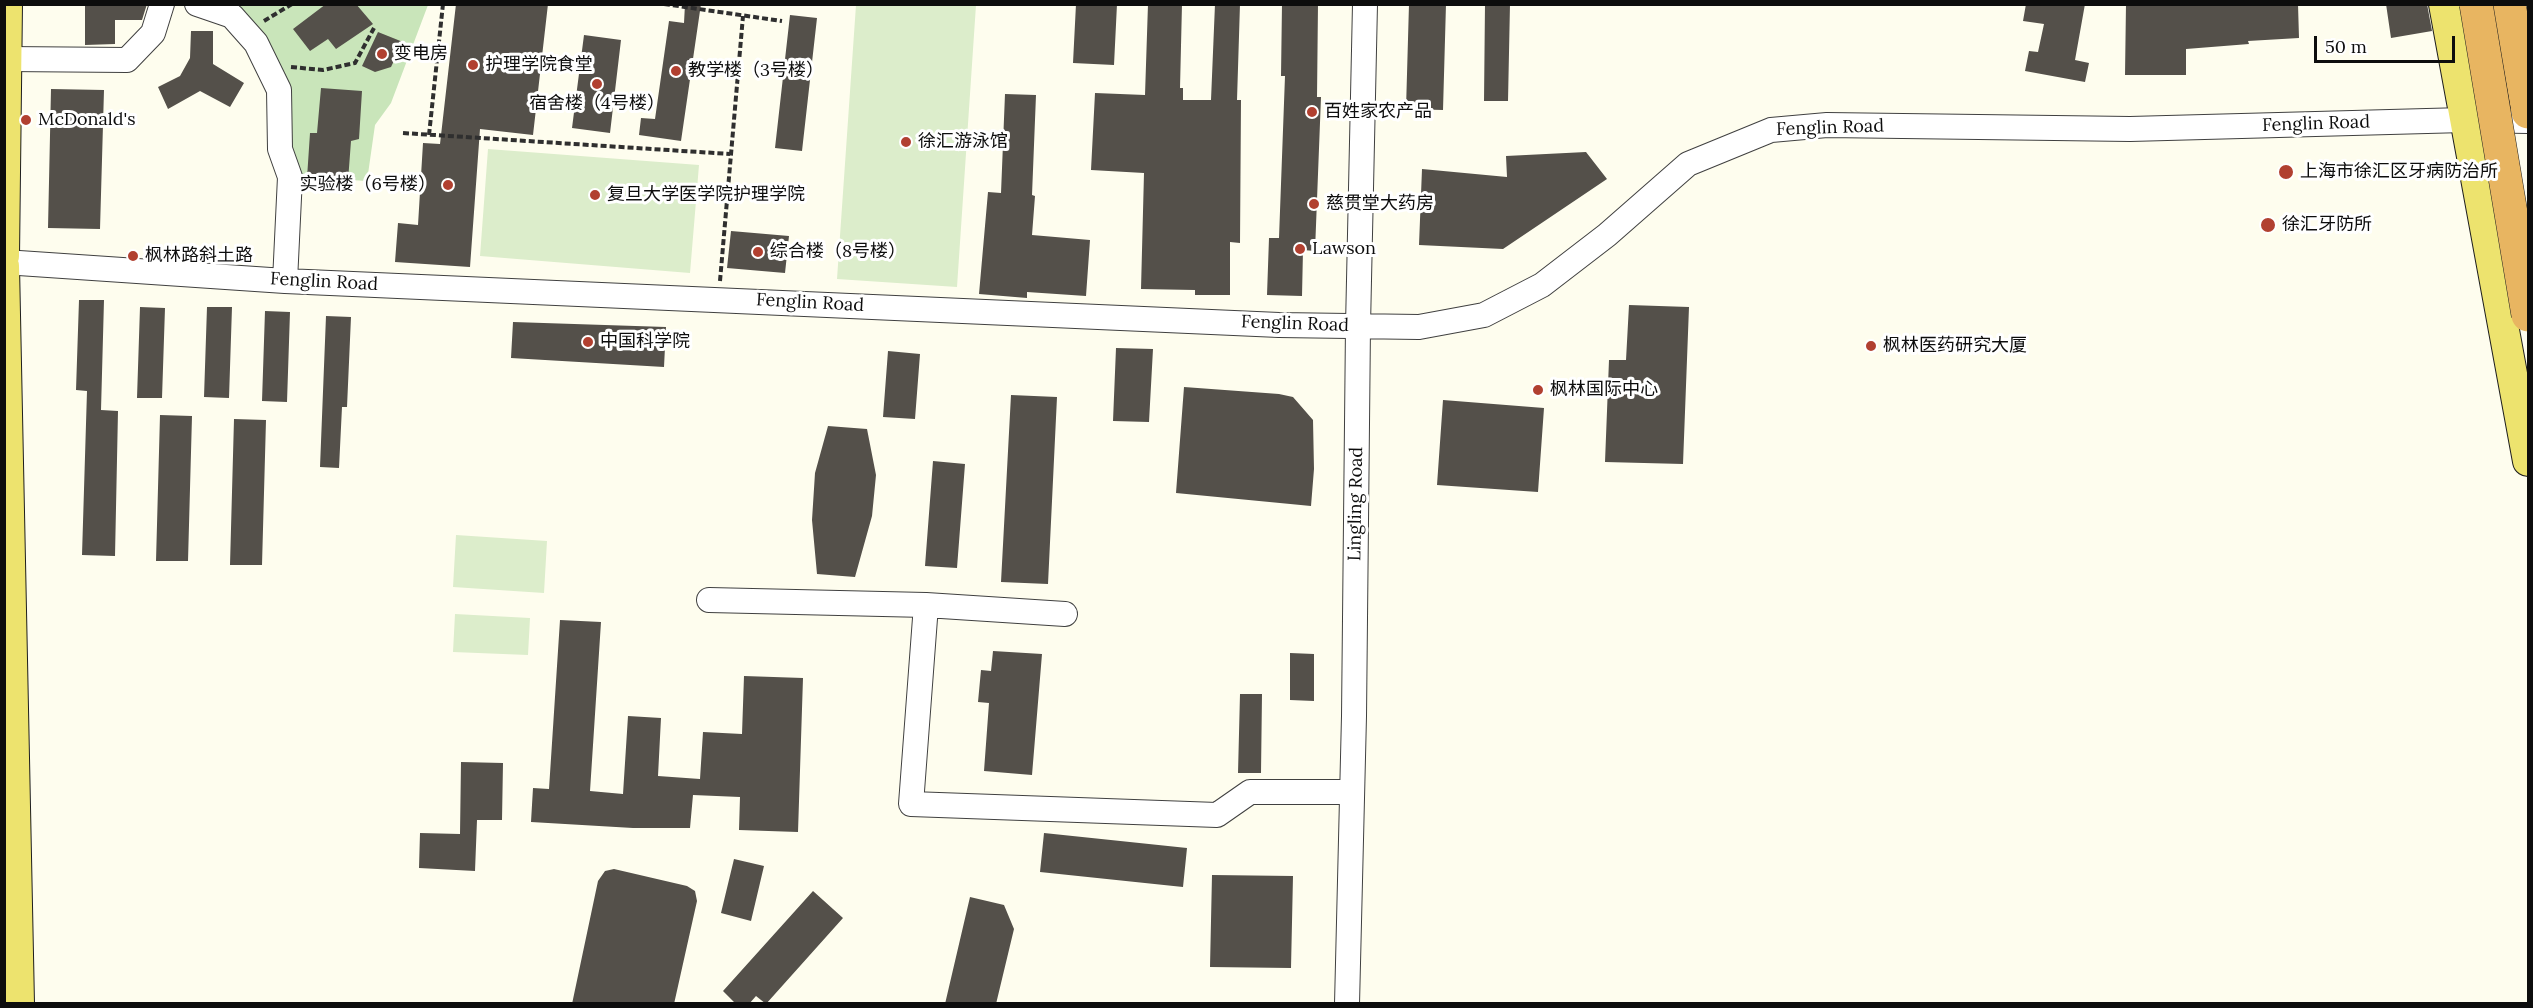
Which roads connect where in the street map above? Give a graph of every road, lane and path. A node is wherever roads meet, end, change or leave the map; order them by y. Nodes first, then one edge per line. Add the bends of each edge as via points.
1 (7, 4) edge
2 (162, 4) edge
3 (197, 4) edge
4 (292, 4) edge
5 (443, 4) edge
6 (664, 4) edge
7 (1365, 4) edge
8 (2444, 4) edge
9 (2476, 4) edge
10 (2509, 4) edge
11 (743, 16) junction
12 (782, 21) dead end
13 (374, 28) dead end
14 (244, 30) junction
15 (7, 59) junction
16 (267, 64) junction
17 (2529, 112) edge
18 (2464, 120) junction
19 (2529, 122) edge
20 (403, 134) dead end
21 (429, 135) junction
22 (730, 154) junction
23 (4, 256) edge
24 (4, 264) edge
25 (285, 281) junction
26 (718, 299) junction
27 (2529, 315) edge
28 (1358, 326) junction
29 (2529, 461) edge
30 (709, 600) dead end
31 (926, 605) junction
32 (1065, 614) dead end
33 (1352, 792) junction
34 (19, 1004) edge
35 (1347, 1004) edge

1 - 15 main road
2 - 15 street via 153,33 127,60
3 - 14 street via 232,16
4 - 14 path via 274,18
5 - 21 path
6 - 11 path
7 - 28 street, Lingling Road
8 - 18 main road
9 - 27 highway, bridge
10 - 17 highway
11 - 12 path
11 - 22 path
13 - 16 path via 354,63 323,70
14 - 16 street
15 - 23 main road
16 - 25 street via 279,90 280,149 290,177
18 - 19 street, Fenglin Road
18 - 28 street, Fenglin Road via 2130,129 1827,125 1771,130 1688,164 1542,285 1484,315 1419,327
18 - 29 main road
20 - 21 path
21 - 22 path
22 - 26 path
24 - 25 street, Fenglin Road
24 - 34 main road
25 - 26 street, Fenglin Road
26 - 28 street, Fenglin Road
28 - 33 street, Lingling Road
30 - 31 street
31 - 32 street
31 - 33 street via 911,804 1217,815 1250,792
33 - 35 street, Lingling Road

